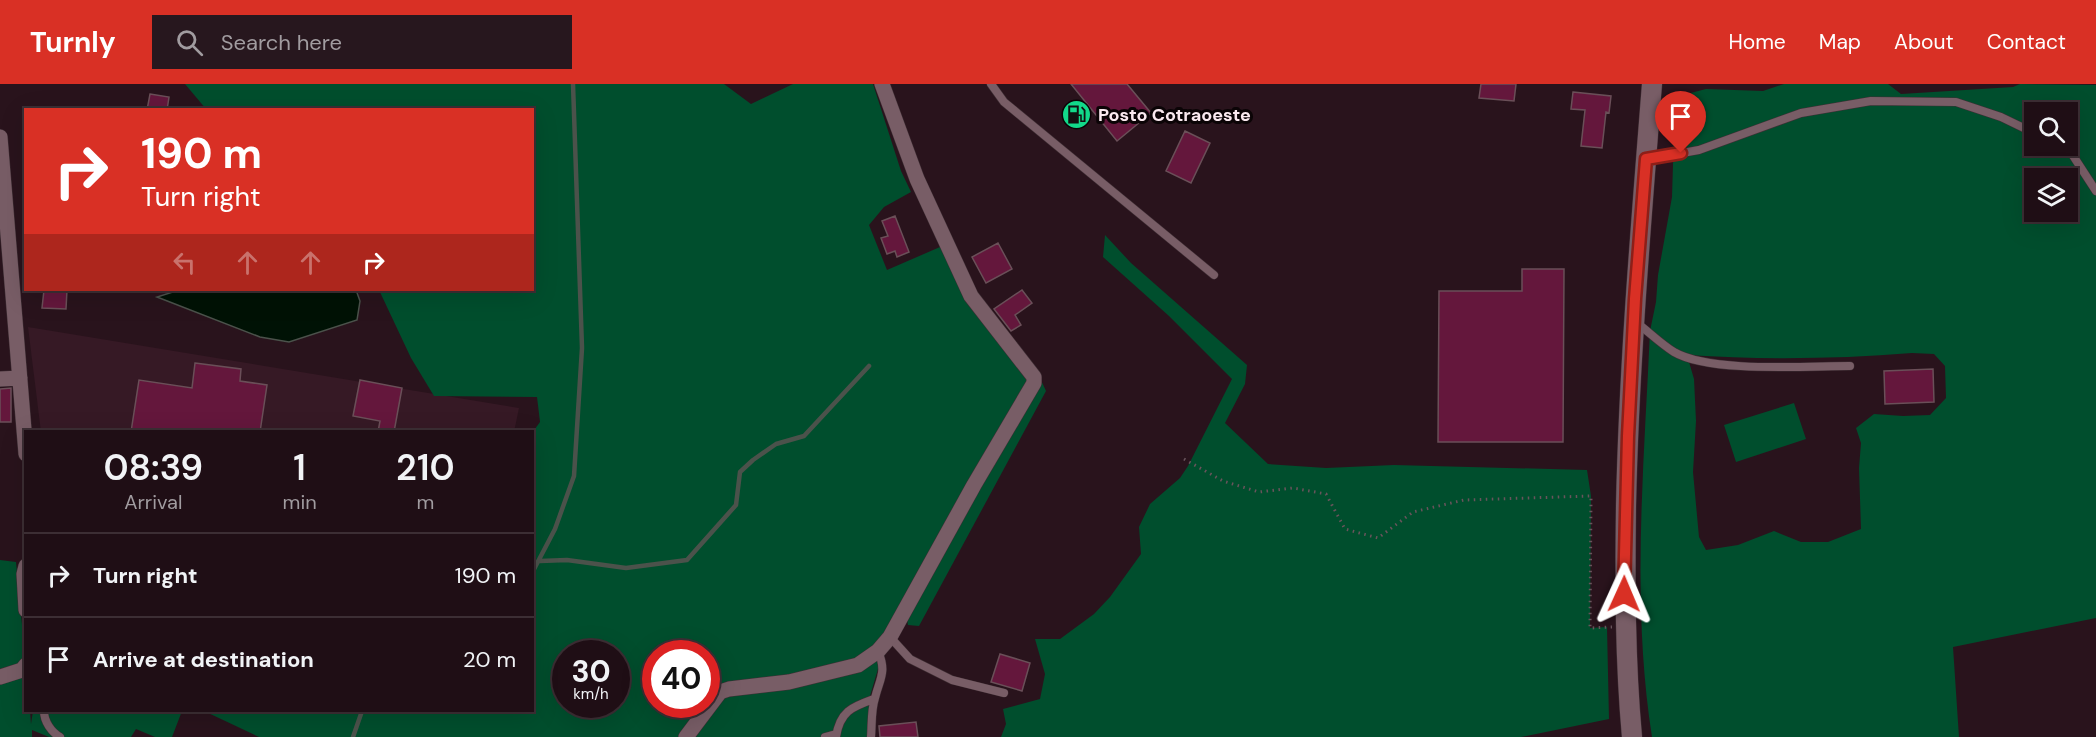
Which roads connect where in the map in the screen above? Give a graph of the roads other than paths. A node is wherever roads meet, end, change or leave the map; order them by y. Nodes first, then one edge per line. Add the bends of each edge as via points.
1 (882, 84) edge
2 (991, 84) edge
3 (1652, 84) edge
4 (2024, 128) edge
5 (0, 137) edge
6 (0, 142) edge
7 (2073, 156) edge
8 (1646, 159) junction
9 (2096, 190) edge
10 (3, 205) edge
11 (1214, 275) dead end
12 (1634, 320) junction
13 (1850, 366) dead end
14 (20, 378) junction
15 (0, 379) edge
16 (24, 430) edge
17 (890, 637) junction
18 (878, 651) junction
19 (24, 668) edge
20 (0, 677) edge
21 (1004, 693) dead end
22 (874, 699) junction
23 (44, 712) edge
24 (836, 736) edge
25 (60, 737) edge
26 (686, 737) edge
27 (825, 737) edge
28 (871, 737) edge
29 (1632, 737) edge

1 - 17 street via 917,179 971,296 1034,376
2 - 11 lane via 1004,102
3 - 8 street
4 - 8 lane via 1956,102 1871,101 1801,113 1698,150
5 - 6 street
6 - 10 street
7 - 9 lane
8 - 12 street
10 - 14 street
12 - 13 lane via 1674,352 1698,361 1728,366
12 - 29 street via 1625,626
14 - 15 street
14 - 16 street
17 - 18 street
17 - 21 lane via 910,659 951,680
18 - 22 lane via 883,673
18 - 26 street via 858,665 789,682 720,692
19 - 20 street
22 - 24 lane via 853,707 843,716
22 - 28 lane
23 - 25 lane via 54,734
24 - 27 lane

